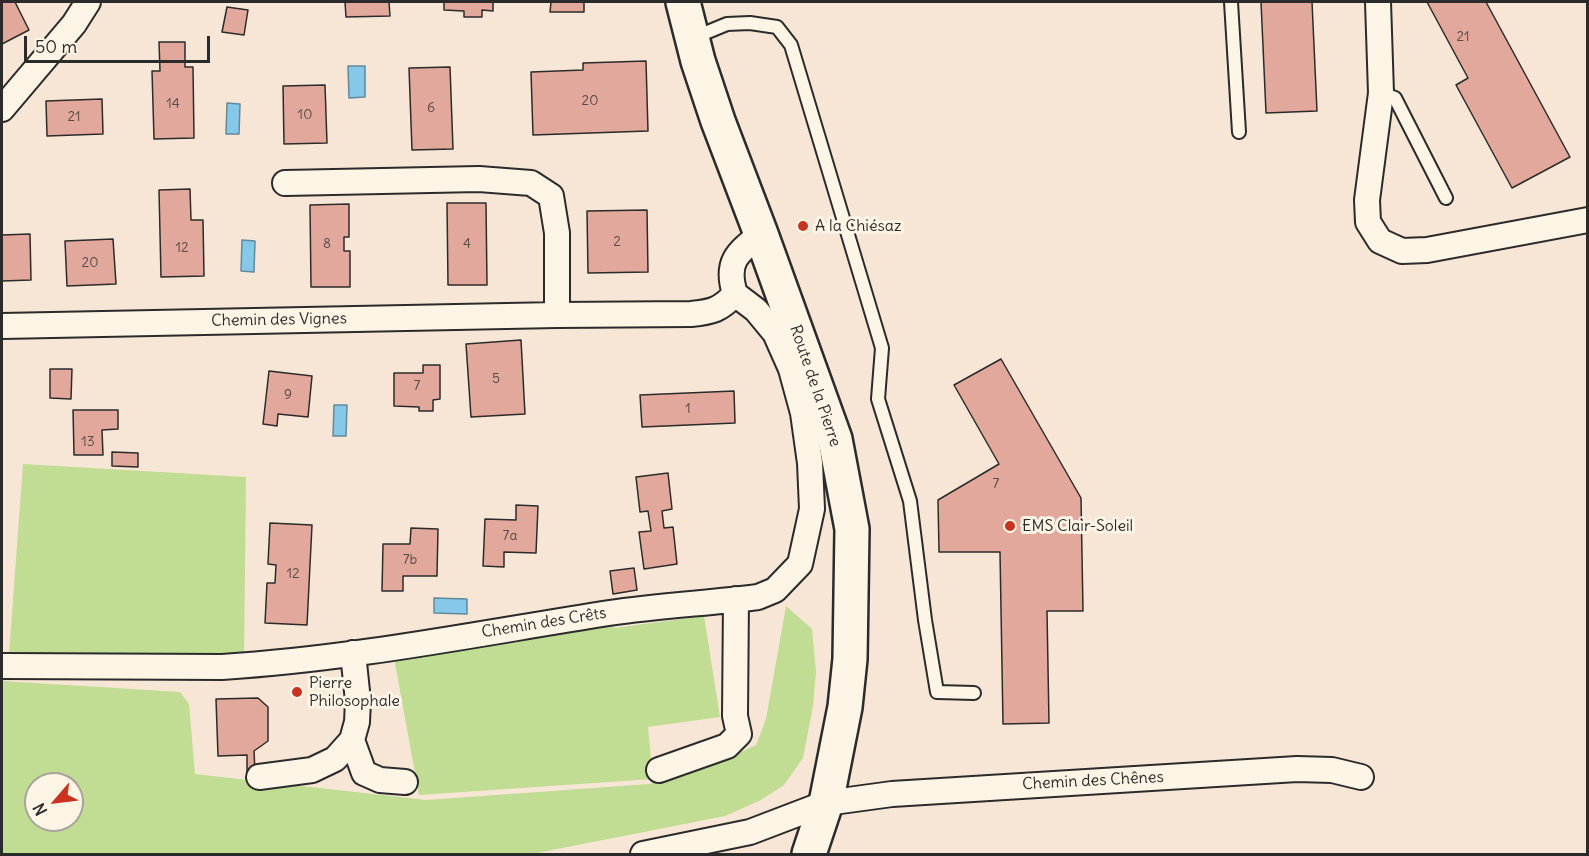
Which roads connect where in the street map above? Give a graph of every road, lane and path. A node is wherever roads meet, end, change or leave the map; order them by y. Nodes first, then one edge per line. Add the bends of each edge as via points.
1 (88, 2) edge
2 (686, 2) edge
3 (1231, 2) edge
4 (1378, 2) edge
5 (692, 38) junction
6 (1381, 93) junction
7 (2, 110) edge
8 (1239, 132) dead end
9 (285, 183) dead end
10 (1446, 198) dead end
11 (1587, 220) edge
12 (761, 234) junction
13 (735, 294) junction
14 (557, 315) junction
15 (2, 326) edge
16 (736, 599) junction
17 (353, 653) junction
18 (2, 666) edge
19 (974, 693) dead end
20 (352, 740) junction
21 (659, 770) dead end
22 (259, 777) dead end
23 (1361, 777) dead end
24 (405, 782) dead end
25 (826, 803) junction
26 (643, 855) edge
27 (809, 855) edge

1 - 7 street
2 - 5 main road, Route de la Pierre
3 - 8 lane
4 - 6 street
5 - 12 main road, Route de la Pierre via 718,121
5 - 19 lane via 727,24 750,23 777,27 791,45 882,348 878,399 910,501 937,692
6 - 10 lane via 1395,98
6 - 11 street via 1366,200 1368,222 1380,240 1402,251 1427,250
9 - 14 street via 479,179 531,183 551,196 557,233
12 - 13 street via 734,258 730,279
12 - 25 main road, Route de la Pierre via 835,439 852,529 850,659
13 - 14 street, Chemin des Vignes via 712,312 691,315
13 - 16 street, Chemin des Crêts via 756,310 775,333 791,369 803,413 812,509 800,564 775,590
14 - 15 street, Chemin des Vignes
16 - 17 street, Chemin des Crêts via 612,613
16 - 21 street via 735,716 739,734 727,746
17 - 18 street, Chemin des Crêts via 222,667
17 - 20 street via 358,701
20 - 22 street via 334,759 312,770
20 - 24 street via 364,773 380,780
23 - 25 street, Chemin des Chênes via 1332,770 1297,770 892,794
25 - 26 street, Chemin des Chênes via 750,831
25 - 27 main road, Route de la Pierre

